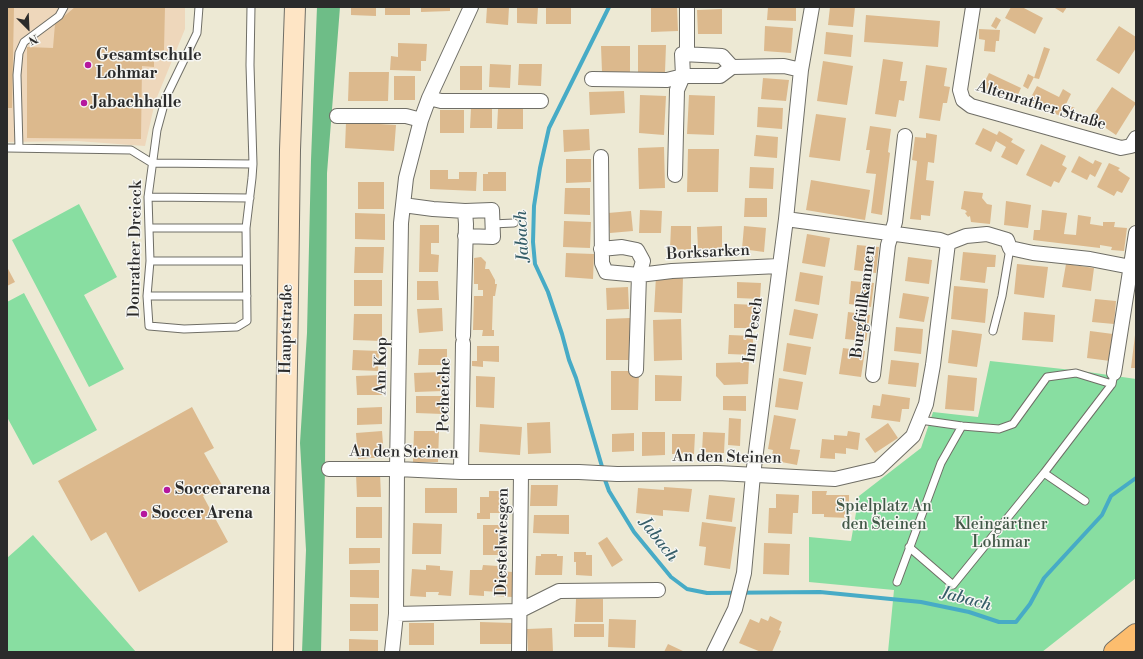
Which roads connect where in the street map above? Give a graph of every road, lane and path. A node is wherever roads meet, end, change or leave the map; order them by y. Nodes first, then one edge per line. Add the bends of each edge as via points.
1 (64, 7) edge
2 (199, 7) edge
3 (251, 7) edge
4 (295, 7) edge
5 (471, 7) edge
6 (687, 7) edge
7 (812, 7) edge
8 (973, 7) edge
9 (687, 55) junction
10 (732, 67) junction
11 (801, 70) junction
12 (683, 76) junction
13 (592, 79) dead end
14 (429, 98) junction
15 (541, 101) dead end
16 (337, 116) dead end
17 (421, 120) junction
18 (905, 136) dead end
19 (1134, 142) edge
20 (7, 148) edge
21 (19, 148) junction
22 (601, 157) dead end
23 (152, 163) junction
24 (253, 164) junction
25 (675, 175) dead end
26 (148, 196) junction
27 (250, 198) junction
28 (403, 205) junction
29 (465, 211) junction
30 (786, 219) junction
31 (514, 223) dead end
32 (492, 224) junction
33 (149, 228) junction
34 (246, 228) junction
35 (1136, 233) edge
36 (890, 234) junction
37 (466, 236) junction
38 (948, 243) junction
39 (1010, 248) junction
40 (601, 249) junction
41 (150, 261) junction
42 (246, 261) junction
43 (779, 266) junction
44 (1131, 267) junction
45 (639, 275) junction
46 (147, 296) junction
47 (247, 296) junction
48 (993, 331) dead end
49 (636, 370) dead end
50 (873, 375) dead end
51 (1113, 379) junction
52 (920, 420) junction
53 (962, 426) junction
54 (329, 469) dead end
55 (397, 469) junction
56 (461, 472) junction
57 (521, 473) junction
58 (1044, 473) junction
59 (753, 475) junction
60 (1085, 501) dead end
61 (909, 547) junction
62 (897, 582) dead end
63 (658, 590) dead end
64 (519, 611) junction
65 (396, 614) junction
66 (1136, 634) edge
67 (282, 652) edge
68 (392, 652) edge
69 (519, 652) edge
70 (714, 652) edge
71 (1115, 652) edge

1 - 21 lane via 60,16 24,42 18,53
2 - 23 lane, Donrather Dreieck via 197,33 166,97
3 - 24 lane, Donrather Dreieck
4 - 67 main road, Hauptstraße via 290,150
5 - 14 street, Am Kop
6 - 9 street
7 - 11 street, Im Pesch
8 - 19 street, Altenrather Straße via 960,90 963,100 971,106 1121,148
9 - 10 street via 722,56
9 - 12 street via 682,54
10 - 11 street via 784,66
10 - 12 street via 720,76
11 - 30 street, Im Pesch
12 - 13 street via 667,80
12 - 25 street via 677,90
14 - 15 street via 441,101
14 - 17 street, Am Kop
16 - 17 street via 406,116
17 - 28 street, Am Kop via 406,178
18 - 36 street, Burgfüllkannen via 895,222
20 - 21 lane
21 - 23 lane via 131,150
22 - 40 street, Borksarken
23 - 24 lane
23 - 26 lane, Donrather Dreieck
24 - 27 lane, Donrather Dreieck
26 - 27 lane
26 - 33 lane, Donrather Dreieck
27 - 34 lane, Donrather Dreieck
28 - 29 street
28 - 55 street, Am Kop
29 - 32 street via 492,210
29 - 37 street, Pecheiche
30 - 36 street, Burgfüllkannen
30 - 43 street, Im Pesch
31 - 32 lane
32 - 37 street via 493,237
33 - 34 lane
33 - 41 lane, Donrather Dreieck
34 - 42 lane, Donrather Dreieck
35 - 44 street
36 - 38 street, Burgfüllkannen
36 - 50 street, Burgfüllkannen
37 - 56 street, Pecheiche
38 - 39 street via 966,236 987,234 1007,240
38 - 52 street, An den Steinen via 933,365 926,404
39 - 44 street
39 - 48 lane
40 - 45 street, Borksarken via 606,272
40 - 45 street, Borksarken via 622,247 637,250 643,261
41 - 42 lane
41 - 46 lane, Donrather Dreieck
42 - 47 lane, Donrather Dreieck
43 - 45 street, Borksarken
43 - 59 street, Im Pesch
44 - 51 street
45 - 49 street, Borksarken
46 - 47 lane
46 - 47 lane, Donrather Dreieck via 149,326 184,329 237,327 247,321
51 - 53 lane via 1076,373 1047,377 1013,424 999,430
51 - 58 lane
52 - 53 lane
52 - 59 street, An den Steinen via 913,436 878,469 835,479
53 - 61 lane via 941,463
54 - 55 street, An den Steinen
55 - 56 street, An den Steinen
55 - 65 street, Am Kop
56 - 57 street, An den Steinen
57 - 59 street, An den Steinen
57 - 64 street, Diestelwiesgen
58 - 60 lane
58 - 61 lane via 953,585
59 - 70 street, Im Pesch via 744,573 735,609
61 - 62 lane
63 - 64 street, Diestelwiesgen via 559,591
64 - 65 street, Diestelwiesgen
64 - 69 street, Diestelwiesgen
65 - 68 street
66 - 71 highway

